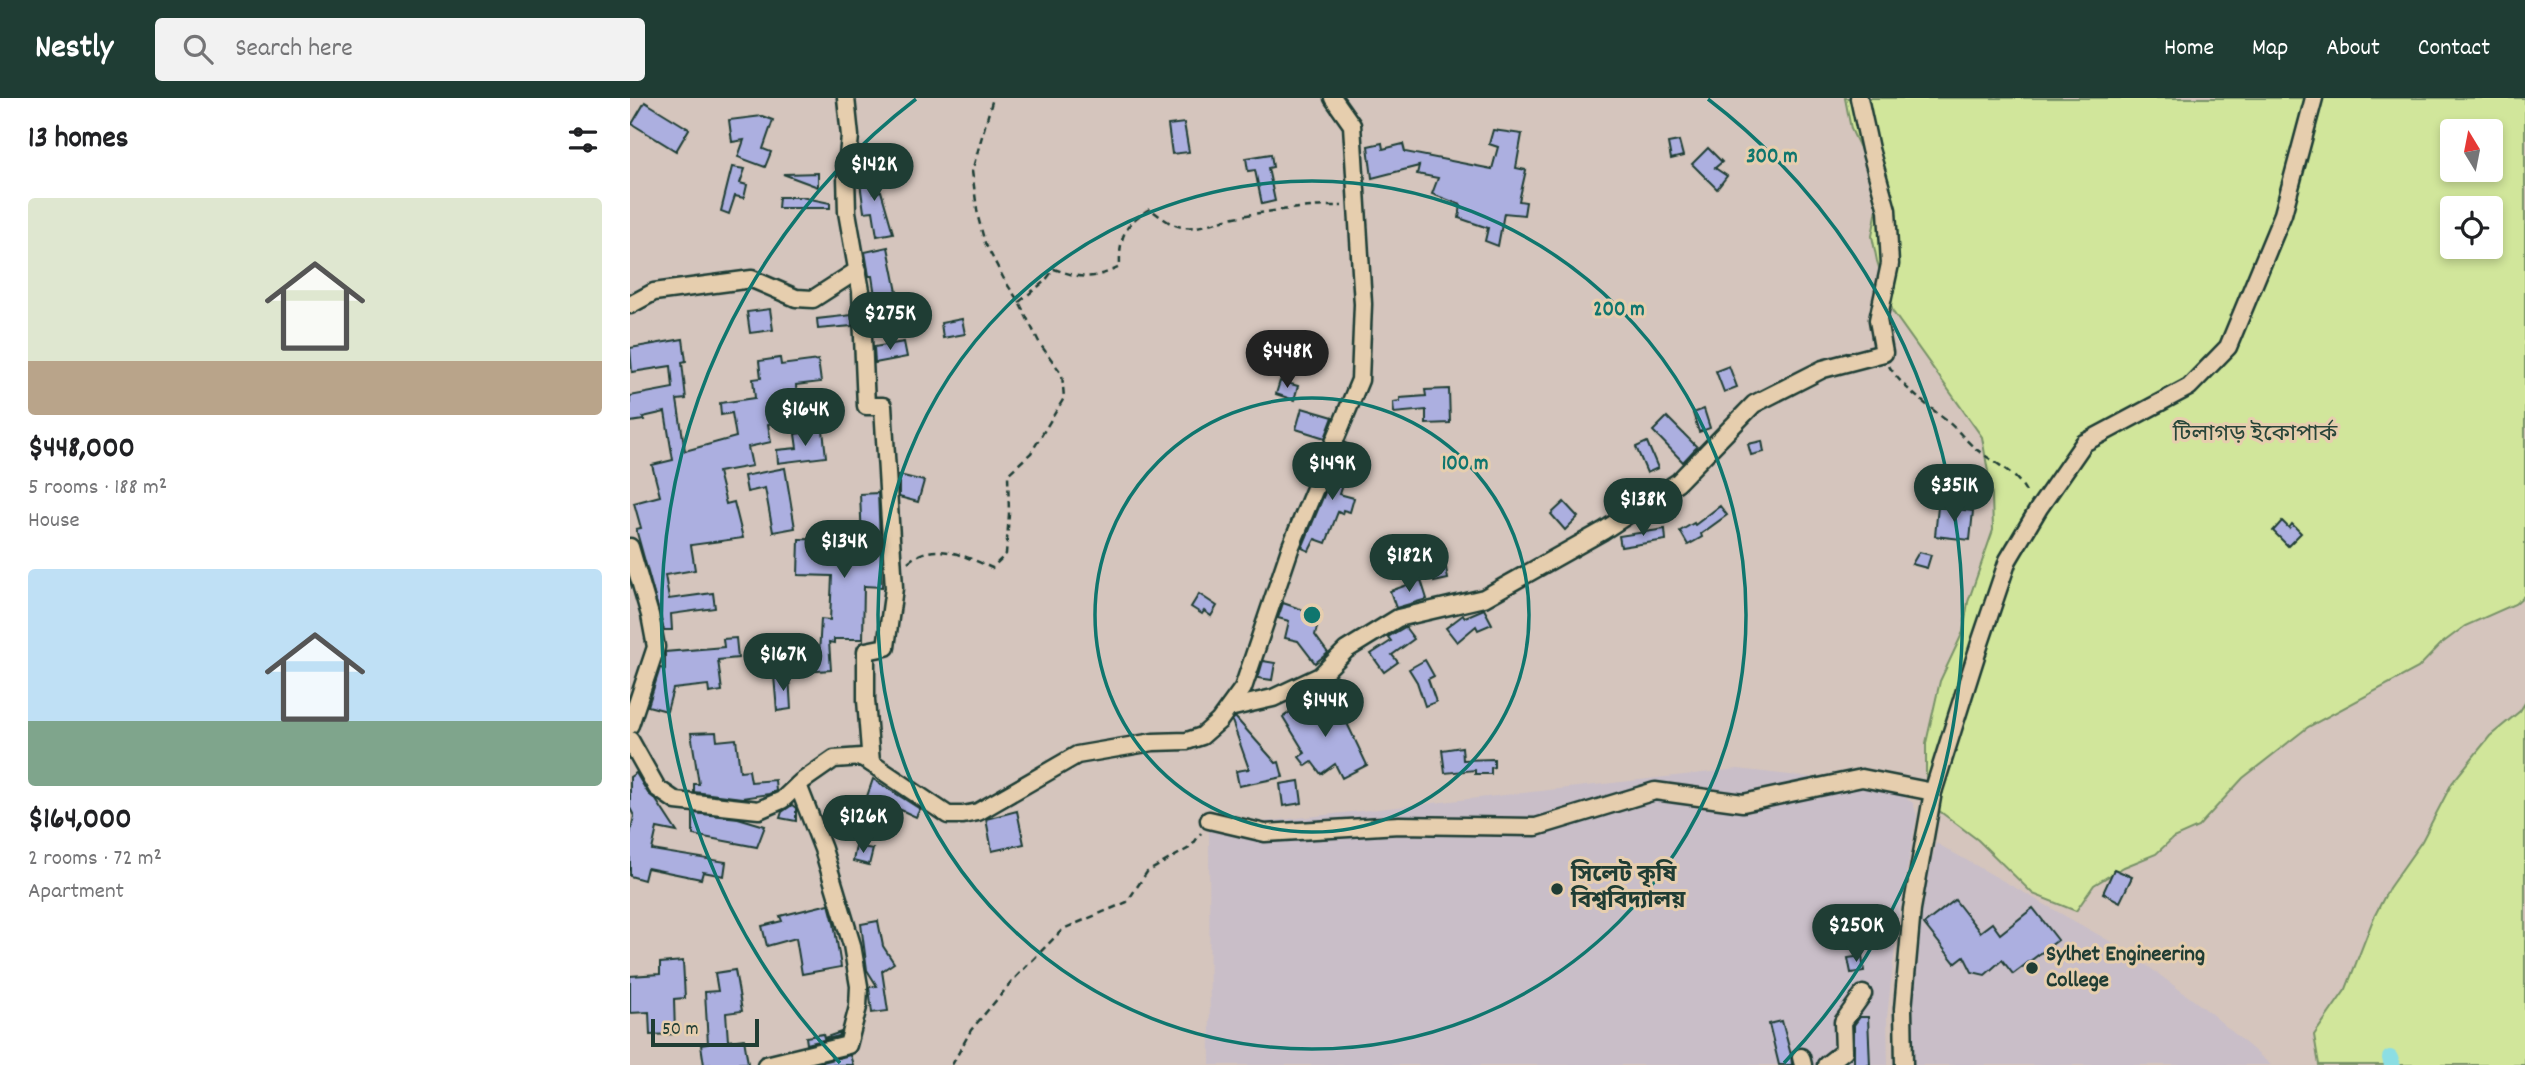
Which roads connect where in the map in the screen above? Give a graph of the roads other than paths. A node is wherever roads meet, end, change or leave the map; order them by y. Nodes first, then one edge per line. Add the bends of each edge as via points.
1 (846, 98) edge
2 (1333, 98) edge
3 (1859, 98) edge
4 (2314, 98) edge
5 (858, 271) junction
6 (630, 304) edge
7 (630, 547) edge
8 (1229, 708) junction
9 (630, 725) edge
10 (630, 740) edge
11 (872, 763) junction
12 (798, 785) junction
13 (1933, 792) junction
14 (1209, 820) road end
15 (1863, 994) dead end
16 (766, 1065) edge
17 (1826, 1065) edge
18 (1904, 1065) edge

1 - 5 street via 850,136 847,212
2 - 8 street via 1352,125 1363,304 1360,380 1291,546 1243,688
3 - 8 street via 1888,210 1890,264 1878,320 1884,353 1823,369 1754,404 1678,482 1485,598 1398,618 1346,650 1320,676 1273,698
4 - 13 street via 2283,214 2228,347 2189,387 2084,443 2008,560
5 - 6 street via 813,299 796,298 752,279 654,292
5 - 11 street via 866,406 883,406 894,588 886,647 866,651
7 - 9 street via 656,647
8 - 11 street via 1202,736 1077,755 992,805 963,815 948,815
10 - 12 street via 657,788 676,802 759,810 782,800
11 - 12 street via 862,757 834,759
12 - 16 street via 852,945 858,1007 848,1045
13 - 14 street via 1861,778 1743,803 1655,791 1536,827 1399,825 1265,833
13 - 18 street via 1912,909 1903,1009
15 - 17 street via 1843,1022 1844,1051

